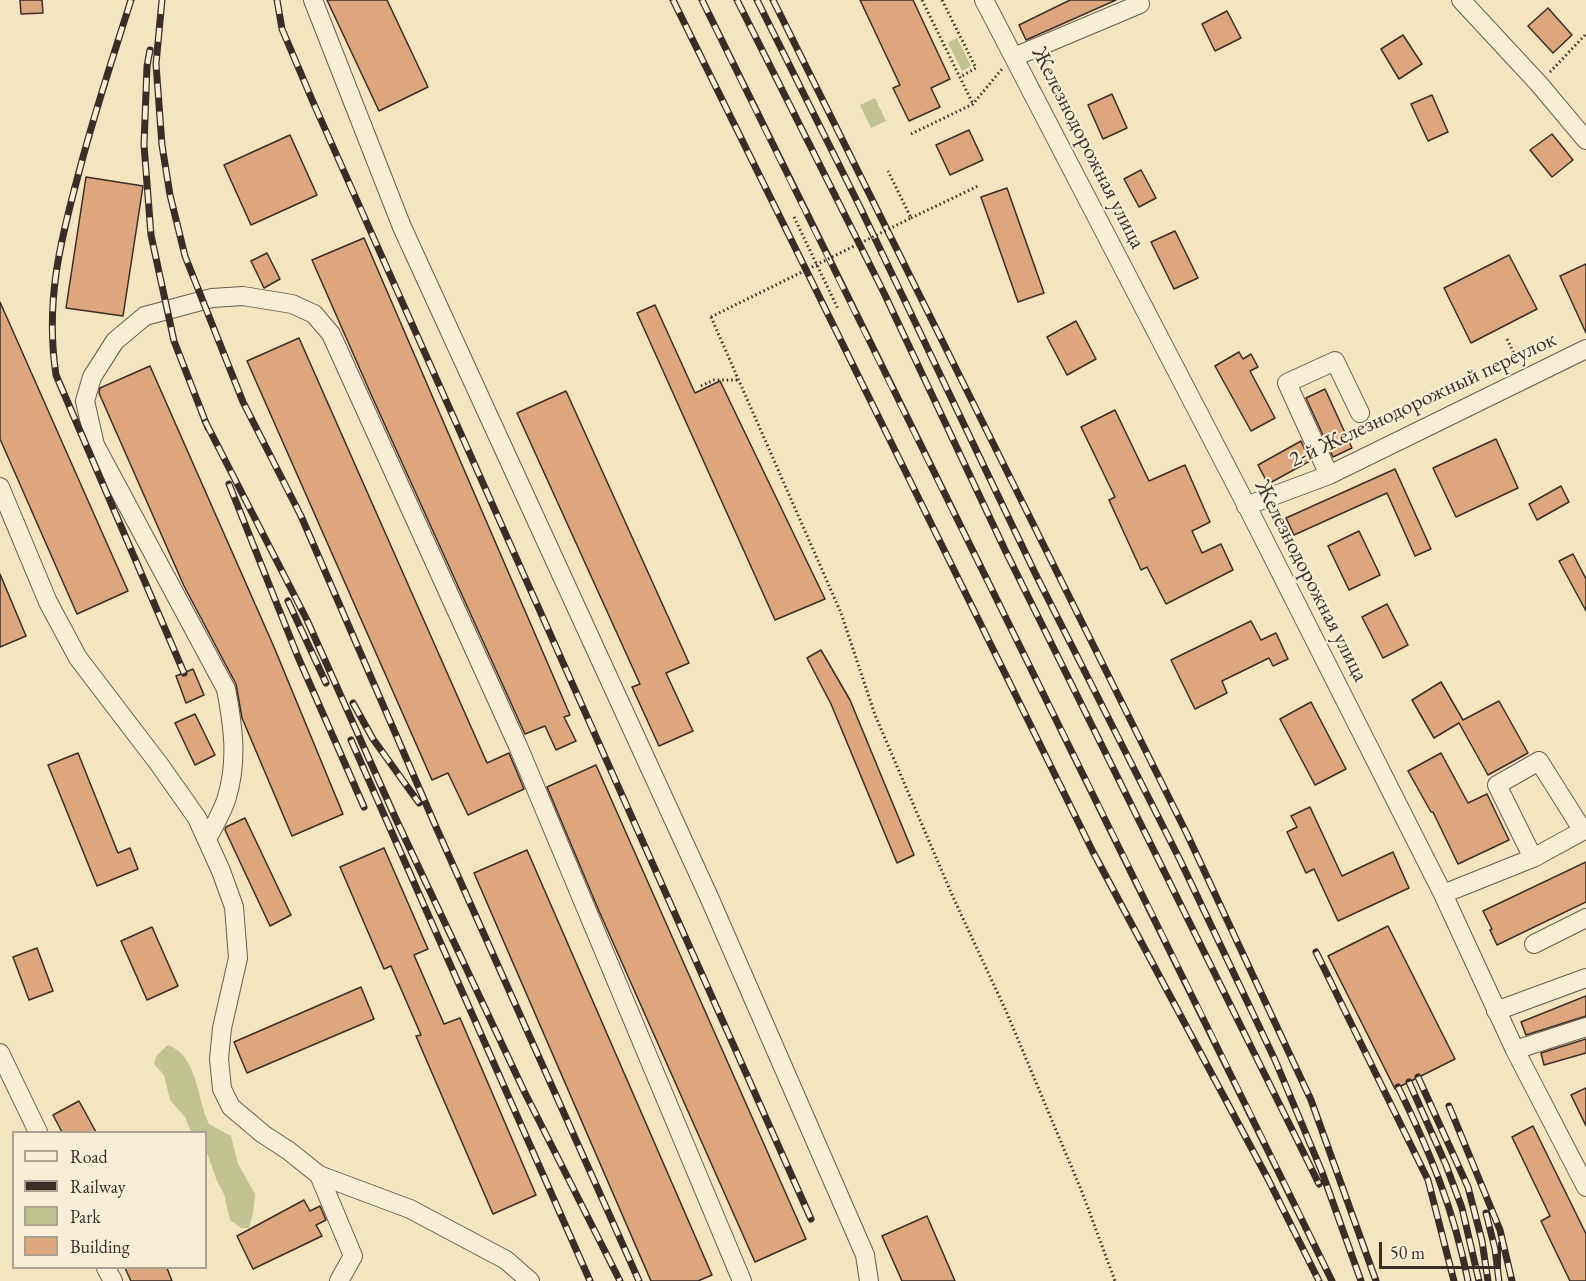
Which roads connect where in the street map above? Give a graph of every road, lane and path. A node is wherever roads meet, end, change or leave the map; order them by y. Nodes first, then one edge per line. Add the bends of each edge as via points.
1 (313, 0) edge
2 (922, 0) edge
3 (942, 0) edge
4 (984, 0) edge
5 (1138, 0) edge
6 (1461, 0) edge
7 (1586, 34) edge
8 (1014, 57) junction
9 (960, 77) junction
10 (1539, 84) junction
11 (973, 104) junction
12 (911, 134) dead end
13 (1586, 140) edge
14 (888, 171) dead end
15 (978, 186) dead end
16 (794, 217) dead end
17 (911, 218) junction
18 (817, 265) junction
19 (838, 309) dead end
20 (1506, 339) dead end
21 (1586, 349) edge
22 (1525, 377) junction
23 (739, 379) junction
24 (701, 386) dead end
25 (1360, 413) dead end
26 (1329, 475) junction
27 (0, 488) edge
28 (1246, 506) junction
29 (1585, 830) edge
30 (207, 839) junction
31 (1533, 858) junction
32 (1443, 894) junction
33 (1586, 918) edge
34 (1534, 944) dead end
35 (1586, 978) edge
36 (1496, 1011) junction
37 (1586, 1027) edge
38 (1515, 1050) junction
39 (0, 1053) edge
40 (38, 1131) edge
41 (319, 1175) junction
42 (1586, 1187) edge
43 (339, 1281) edge
44 (530, 1281) edge
45 (742, 1281) edge
46 (869, 1281) edge
47 (1115, 1281) edge

1 - 46 street via 402,227 709,897 865,1255
2 - 9 path
3 - 9 path via 976,68
4 - 8 street, Железнодорожная улица
5 - 8 street via 1140,4
6 - 10 street
7 - 10 path
8 - 11 path
8 - 28 street, Железнодорожная улица
9 - 11 path
10 - 13 street
11 - 12 path
14 - 17 path, bridge
15 - 17 path
16 - 18 path
17 - 18 path, bridge
18 - 19 path
18 - 23 path, bridge via 711,317
20 - 22 path
21 - 22 street, 2-й Железнодорожный переулок
22 - 26 street, 2-й Железнодорожный переулок
23 - 24 path via 714,380
23 - 47 path via 841,613 875,715 1006,1011
25 - 26 street via 1335,361 1287,383
26 - 28 street, 2-й Железнодорожный переулок
27 - 30 street via 48,602 78,658 166,773
28 - 32 street, Железнодорожная улица
29 - 31 street
29 - 31 street via 1539,760 1497,784
30 - 41 street via 234,907 238,958 222,1028 222,1089 231,1107
30 - 45 street via 227,798 235,761 225,689 95,444 85,401 92,377 115,341 145,316 212,298 243,296 291,304 314,314 331,334 518,746
31 - 32 street
32 - 36 street, Железнодорожная улица
33 - 34 street
35 - 36 street
36 - 38 street, Железнодорожная улица
37 - 38 street
38 - 42 street, Железнодорожная улица
39 - 40 street
41 - 43 street via 354,1256
41 - 44 street via 410,1209 506,1260

